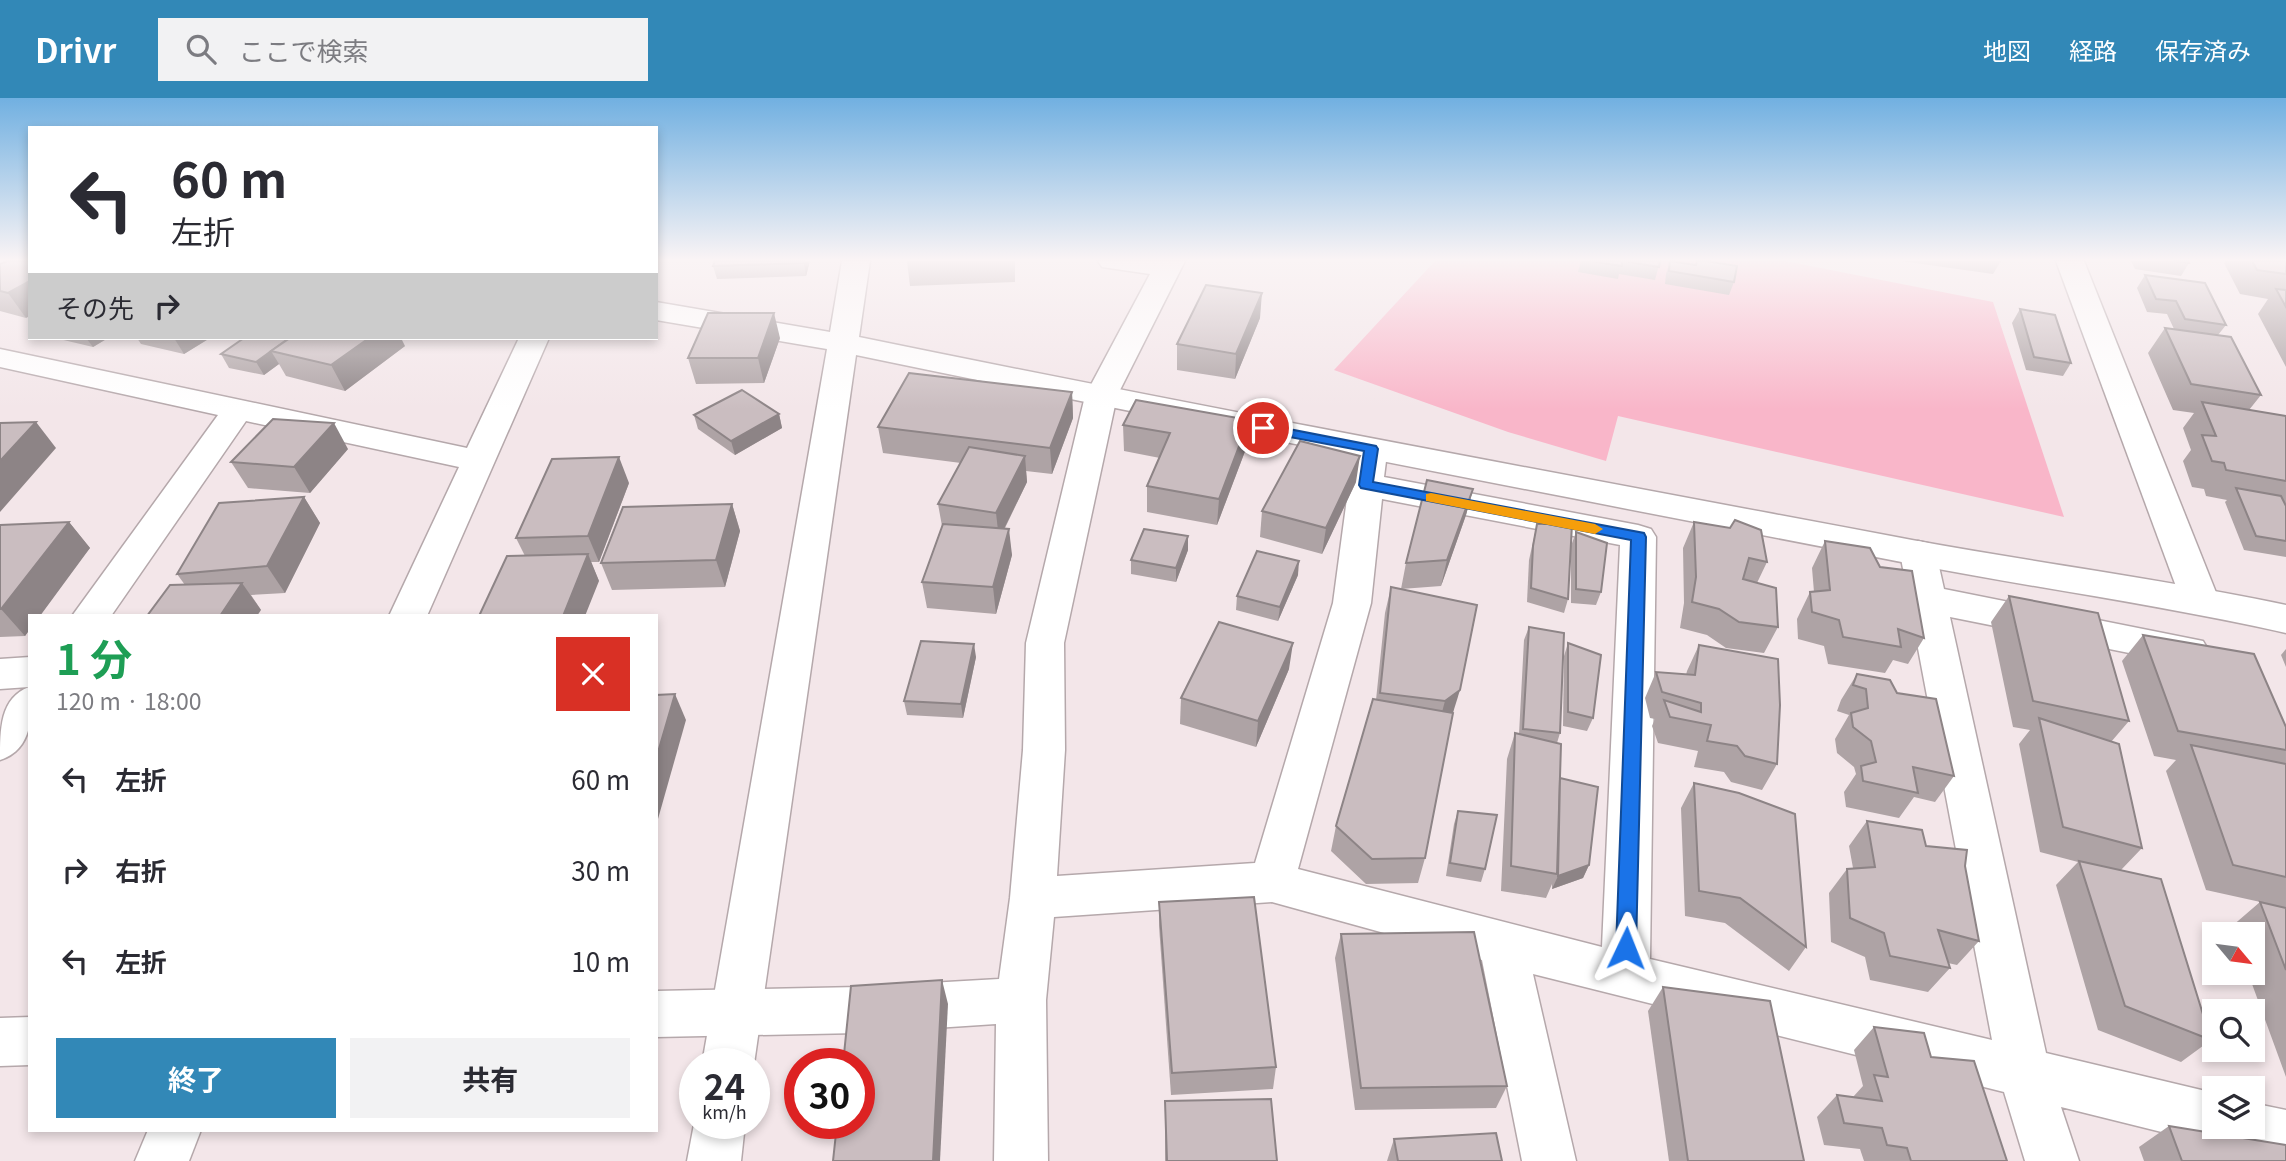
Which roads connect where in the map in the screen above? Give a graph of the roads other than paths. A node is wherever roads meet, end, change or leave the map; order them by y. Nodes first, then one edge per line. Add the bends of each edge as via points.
1 (658, 311) edge
2 (849, 311) edge
3 (1145, 311) edge
4 (2089, 311) edge
5 (533, 340) edge
6 (844, 343) junction
7 (3, 362) edge
8 (1101, 396) junction
9 (238, 410) junction
10 (478, 461) junction
11 (1368, 467) junction
12 (1918, 554) junction
13 (1927, 599) junction
14 (2200, 600) junction
15 (92, 614) edge
16 (409, 614) edge
17 (2286, 619) edge
18 (2228, 659) edge
19 (28, 672) edge
20 (0, 674) edge
21 (28, 705) edge
22 (0, 744) edge
23 (1272, 882) junction
24 (1033, 898) junction
25 (1503, 945) junction
26 (1625, 975) junction
27 (1021, 1000) junction
28 (737, 1011) junction
29 (658, 1014) edge
30 (28, 1041) edge
31 (0, 1042) edge
32 (731, 1048) edge
33 (2024, 1072) junction
34 (2202, 1116) edge
35 (175, 1132) edge
36 (2265, 1132) edge
37 (2286, 1137) edge
38 (717, 1139) edge
39 (162, 1161) edge
40 (714, 1161) edge
41 (1021, 1161) edge
42 (1549, 1161) edge
43 (2052, 1161) edge

1 - 6 street
2 - 6 street
3 - 8 street
4 - 14 street
5 - 10 street
6 - 8 street
6 - 28 street
7 - 9 street
8 - 11 street
8 - 24 street via 1045,643 1044,750
9 - 10 street
9 - 15 street
10 - 16 street
11 - 12 street
11 - 23 street via 1352,603
11 - 26 street via 1638,537
12 - 13 street
12 - 14 street
13 - 18 street
13 - 33 street
14 - 17 street
19 - 20 street
21 - 22 street
23 - 24 street
23 - 25 street
24 - 27 street
25 - 26 street
25 - 42 street
26 - 33 street
27 - 28 street via 859,1010
27 - 41 street
28 - 29 street
28 - 32 street
30 - 31 street
33 - 34 street
33 - 43 street
35 - 39 street
36 - 37 street
38 - 40 street

